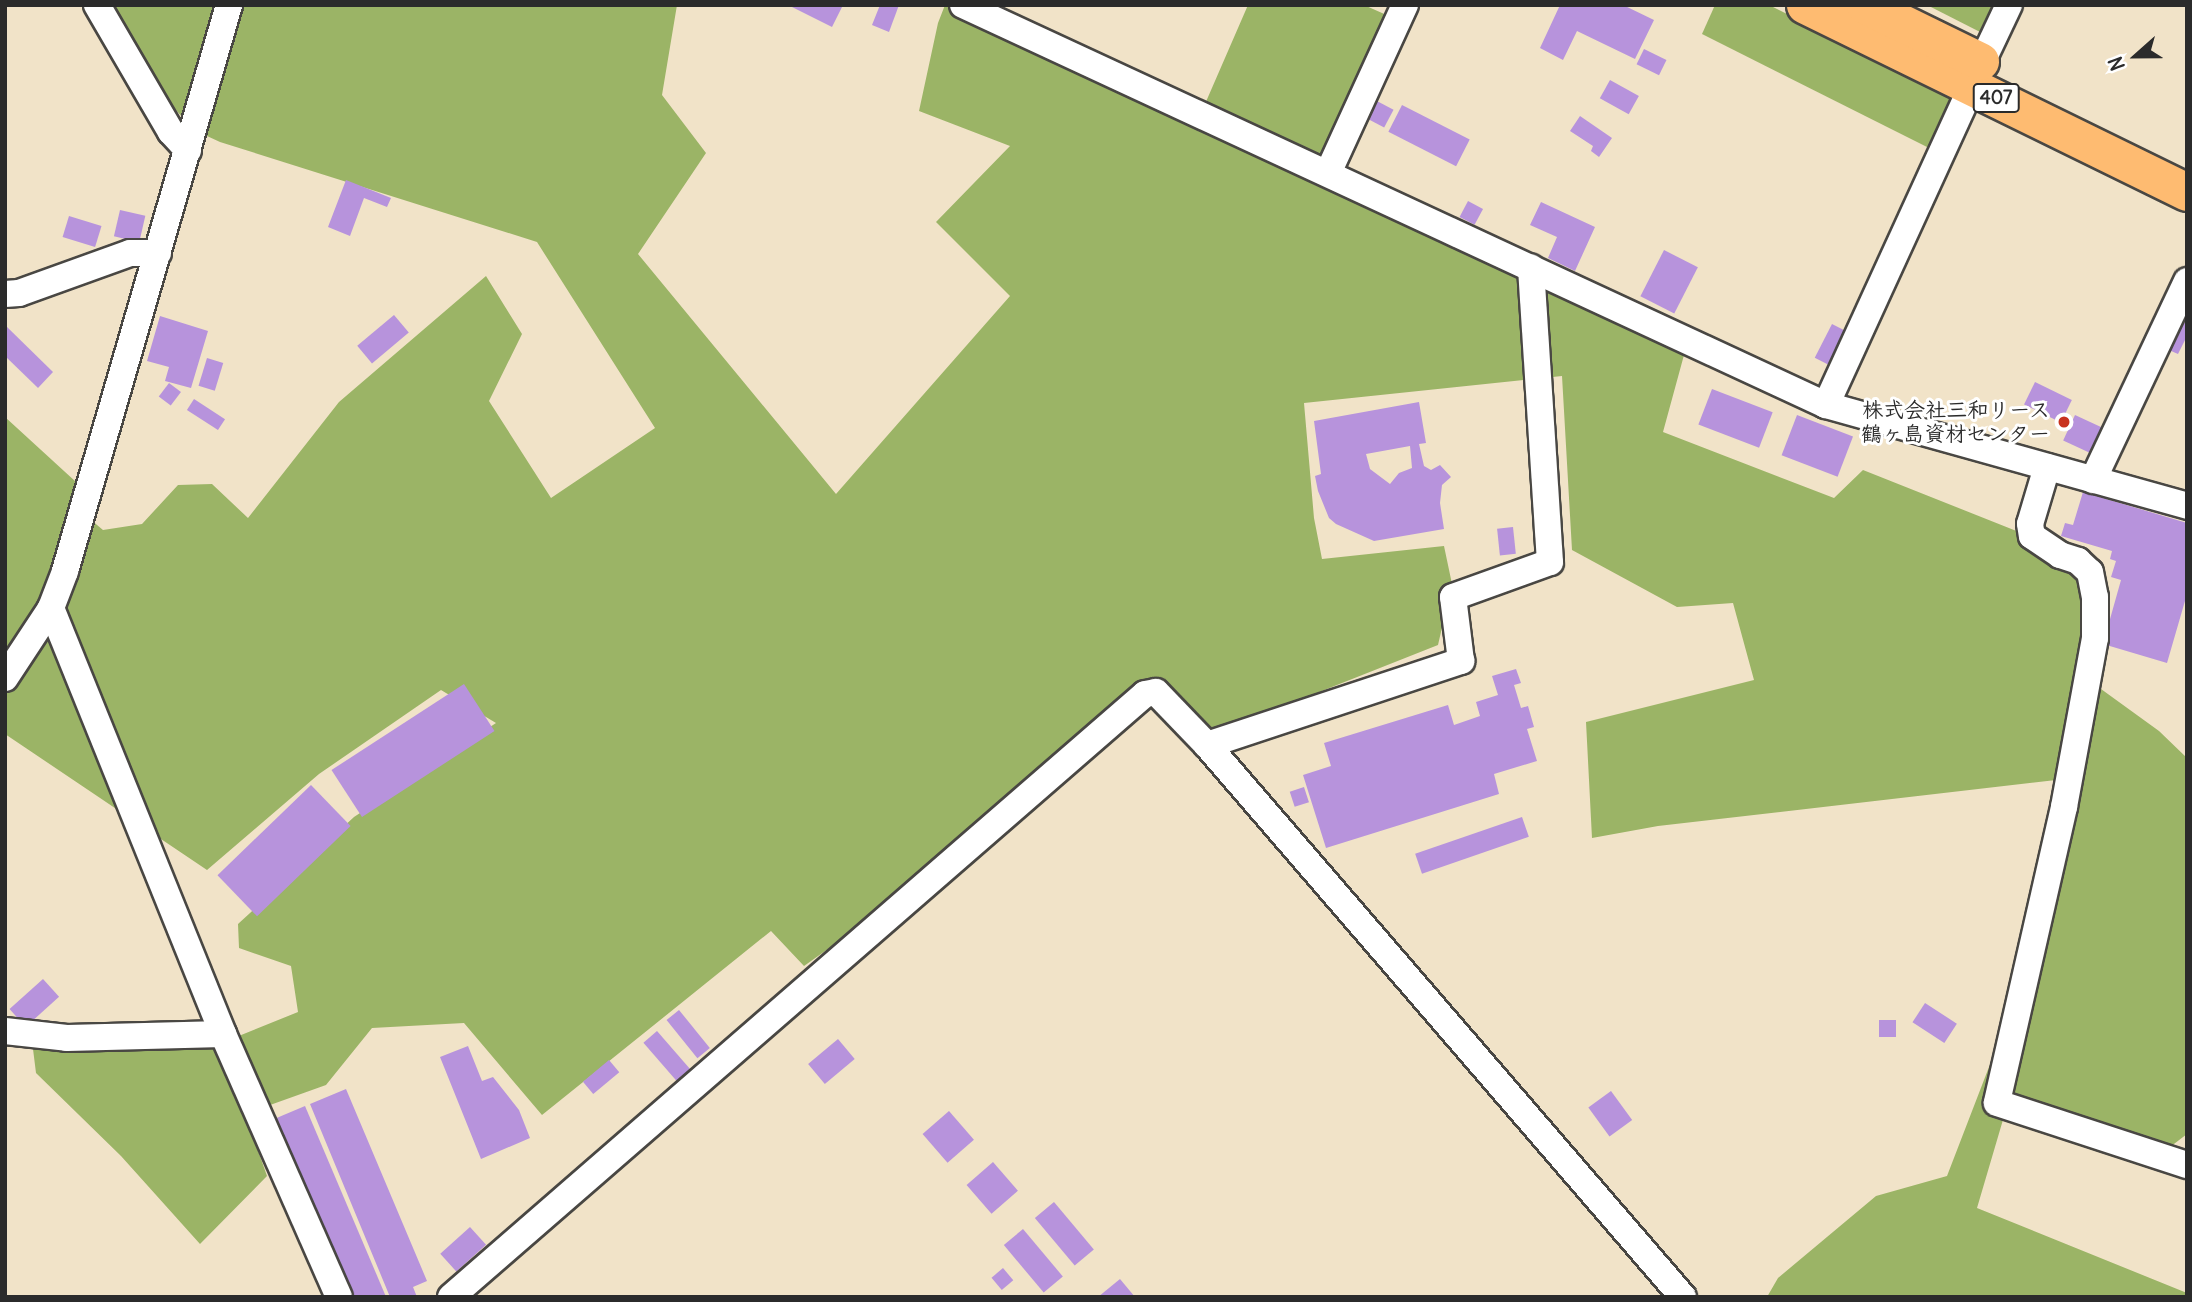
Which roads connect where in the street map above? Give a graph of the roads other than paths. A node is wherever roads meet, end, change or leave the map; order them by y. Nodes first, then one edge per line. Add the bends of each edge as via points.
1 (97, 5) edge
2 (229, 5) edge
3 (963, 5) edge
4 (1405, 5) edge
5 (1805, 5) edge
6 (1865, 5) edge
7 (2009, 5) edge
8 (1977, 74) junction
9 (188, 150) junction
10 (2187, 164) edge
11 (1328, 173) junction
12 (2187, 192) edge
13 (159, 253) junction
14 (1531, 268) junction
15 (5, 294) edge
16 (2183, 299) edge
17 (1826, 405) junction
18 (2047, 467) junction
19 (2093, 480) junction
20 (2187, 506) edge
21 (51, 608) junction
22 (5, 678) edge
23 (1208, 745) junction
24 (5, 1031) edge
25 (223, 1034) junction
26 (2187, 1165) edge
27 (339, 1297) edge
28 (451, 1297) edge
29 (1683, 1297) edge

1 - 9 street via 171,132
2 - 9 street
3 - 11 street
4 - 11 street
5 - 8 highway, 407
6 - 8 highway, 407
7 - 8 street
8 - 10 highway, 407
8 - 12 highway, 407
8 - 17 street
9 - 13 street
11 - 14 street
13 - 15 street via 130,253
13 - 21 street
14 - 17 street
14 - 23 street via 1550,562 1453,597 1461,661
16 - 19 street
17 - 18 street
18 - 19 street
18 - 26 street via 2030,524 2032,536 2090,572 2095,638 2061,820 1997,1103
19 - 20 street
21 - 22 street
21 - 25 street
23 - 28 street via 1165,697 1156,692 1145,694
23 - 29 street
24 - 25 street via 67,1038
25 - 27 street

